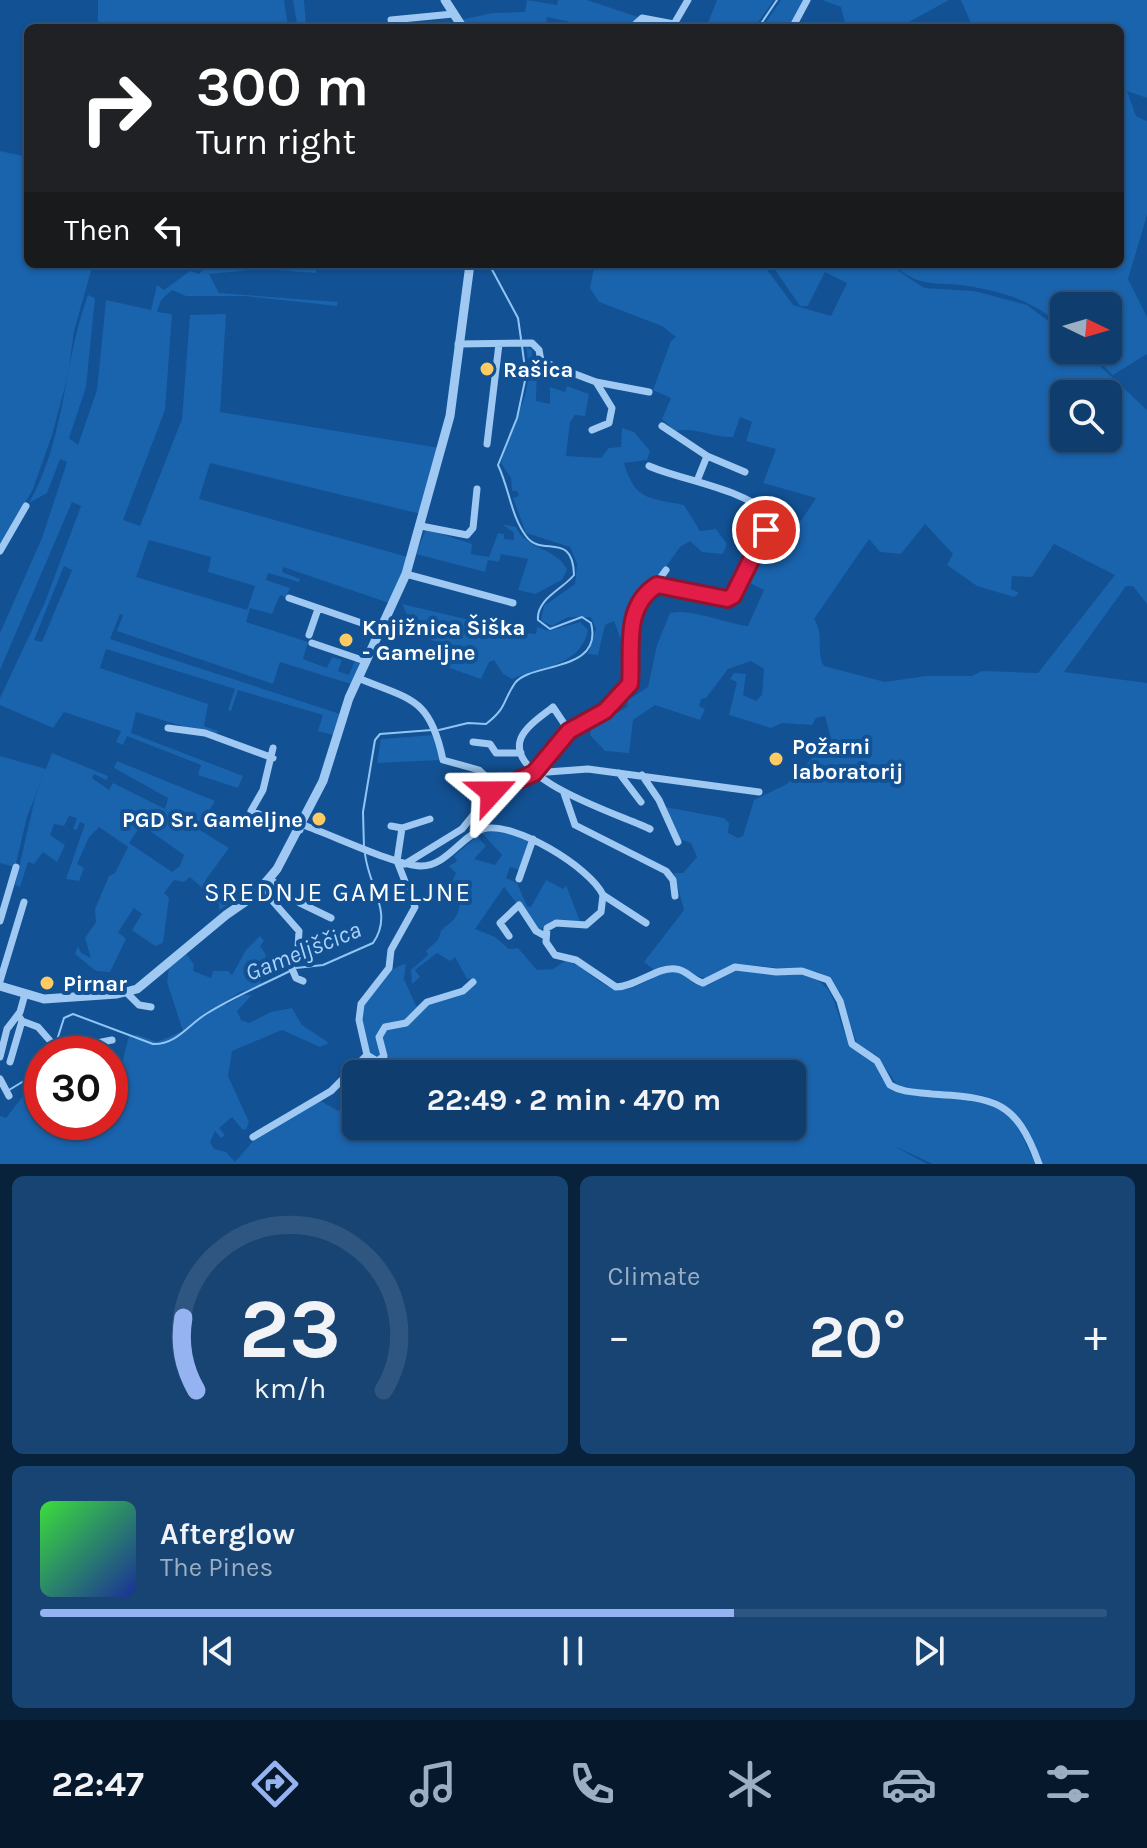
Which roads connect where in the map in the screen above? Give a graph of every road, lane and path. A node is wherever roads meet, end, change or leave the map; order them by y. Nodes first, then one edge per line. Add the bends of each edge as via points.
1 (445, 0) edge
2 (688, 0) edge
3 (807, 0) edge
4 (453, 14) junction
5 (391, 20) dead end
6 (460, 24) edge
7 (635, 24) edge
8 (674, 24) edge
9 (674, 24) edge
10 (794, 24) edge
11 (469, 268) edge
12 (458, 344) junction
13 (499, 344) junction
14 (596, 382) junction
15 (649, 392) dead end
16 (662, 426) dead end
17 (592, 430) dead end
18 (487, 444) dead end
19 (707, 456) junction
20 (649, 466) dead end
21 (745, 472) dead end
22 (697, 481) junction
23 (477, 489) dead end
24 (26, 506) dead end
25 (421, 526) junction
26 (0, 551) edge
27 (666, 570) dead end
28 (406, 574) junction
29 (657, 585) junction
30 (289, 598) dead end
31 (513, 603) dead end
32 (318, 609) junction
33 (382, 630) junction
34 (365, 661) junction
35 (358, 678) junction
36 (168, 728) dead end
37 (569, 731) junction
38 (473, 742) dead end
39 (273, 748) dead end
40 (521, 753) junction
41 (273, 758) junction
42 (534, 773) junction
43 (619, 773) junction
44 (642, 775) junction
45 (498, 788) junction
46 (759, 792) dead end
47 (564, 793) junction
48 (641, 802) dead end
49 (430, 819) dead end
50 (391, 826) dead end
51 (302, 828) junction
52 (402, 828) junction
53 (650, 829) dead end
54 (533, 839) junction
55 (678, 842) dead end
56 (401, 862) junction
57 (16, 867) dead end
58 (270, 879) junction
59 (519, 879) dead end
60 (262, 889) junction
61 (603, 895) junction
62 (675, 896) dead end
63 (24, 902) dead end
64 (331, 918) dead end
65 (0, 921) edge
66 (646, 923) dead end
67 (509, 936) dead end
68 (545, 936) junction
69 (303, 981) dead end
70 (473, 982) dead end
71 (0, 983) edge
72 (127, 993) junction
73 (25, 994) junction
74 (151, 1007) dead end
75 (20, 1018) junction
76 (47, 1036) edge
77 (367, 1055) junction
78 (0, 1057) edge
79 (10, 1062) dead end
80 (253, 1137) dead end
81 (1039, 1164) edge

1 - 4 street
2 - 9 street
3 - 10 street
4 - 5 street
4 - 6 street
7 - 8 street via 642,18
11 - 12 street
12 - 13 street
12 - 25 street via 450,416
13 - 14 street via 536,346 541,361
13 - 18 street
14 - 15 street
14 - 17 street via 612,408 609,423
16 - 19 street
19 - 21 street
19 - 22 street
20 - 22 street
22 - 29 street via 760,507 768,516 766,530 733,596
23 - 25 street via 471,533
24 - 26 street
25 - 28 street
27 - 29 street
28 - 31 street
28 - 33 street
29 - 37 street via 642,599 631,631 630,684 605,711
30 - 32 street
32 - 33 street
32 - 34 street via 311,639
33 - 34 street
34 - 35 street
35 - 45 street via 417,701 434,725 443,760 479,770
35 - 51 street
36 - 41 street via 205,733
37 - 40 street via 553,707 524,732
37 - 42 street
38 - 40 street via 490,744 496,753
39 - 41 street
40 - 42 street
41 - 51 street via 251,811
42 - 43 street
42 - 45 street
42 - 47 street
43 - 44 street
43 - 48 street
44 - 46 street
44 - 55 street
45 - 56 street via 462,829
47 - 53 street
47 - 62 street via 575,825 666,871
49 - 52 street
50 - 52 street
51 - 56 street
51 - 58 street
52 - 56 street
54 - 56 street via 509,830 484,829 427,866
54 - 59 street
54 - 61 street via 591,879
56 - 77 street via 415,907 391,950 389,968 361,1004
57 - 65 street
58 - 60 street
58 - 64 street via 300,903
60 - 69 street via 299,931 292,970
60 - 72 street
61 - 66 street
61 - 68 street via 601,912 592,921 579,926 550,924
63 - 71 street
67 - 68 street via 500,923 519,905
68 - 81 street via 555,955 576,960 616,987 669,968 703,983 735,967 810,972 828,980 837,992 852,1044 877,1061 890,1085 991,1100 1008,1109 1022,1125
70 - 77 street via 463,991 427,1002 406,1023 385,1027 379,1037 384,1056 377,1061
71 - 73 street
72 - 73 street via 44,999
72 - 74 street via 139,1005
73 - 75 street
75 - 76 street
75 - 78 street via 7,1029
75 - 79 street
77 - 80 street via 331,1091

